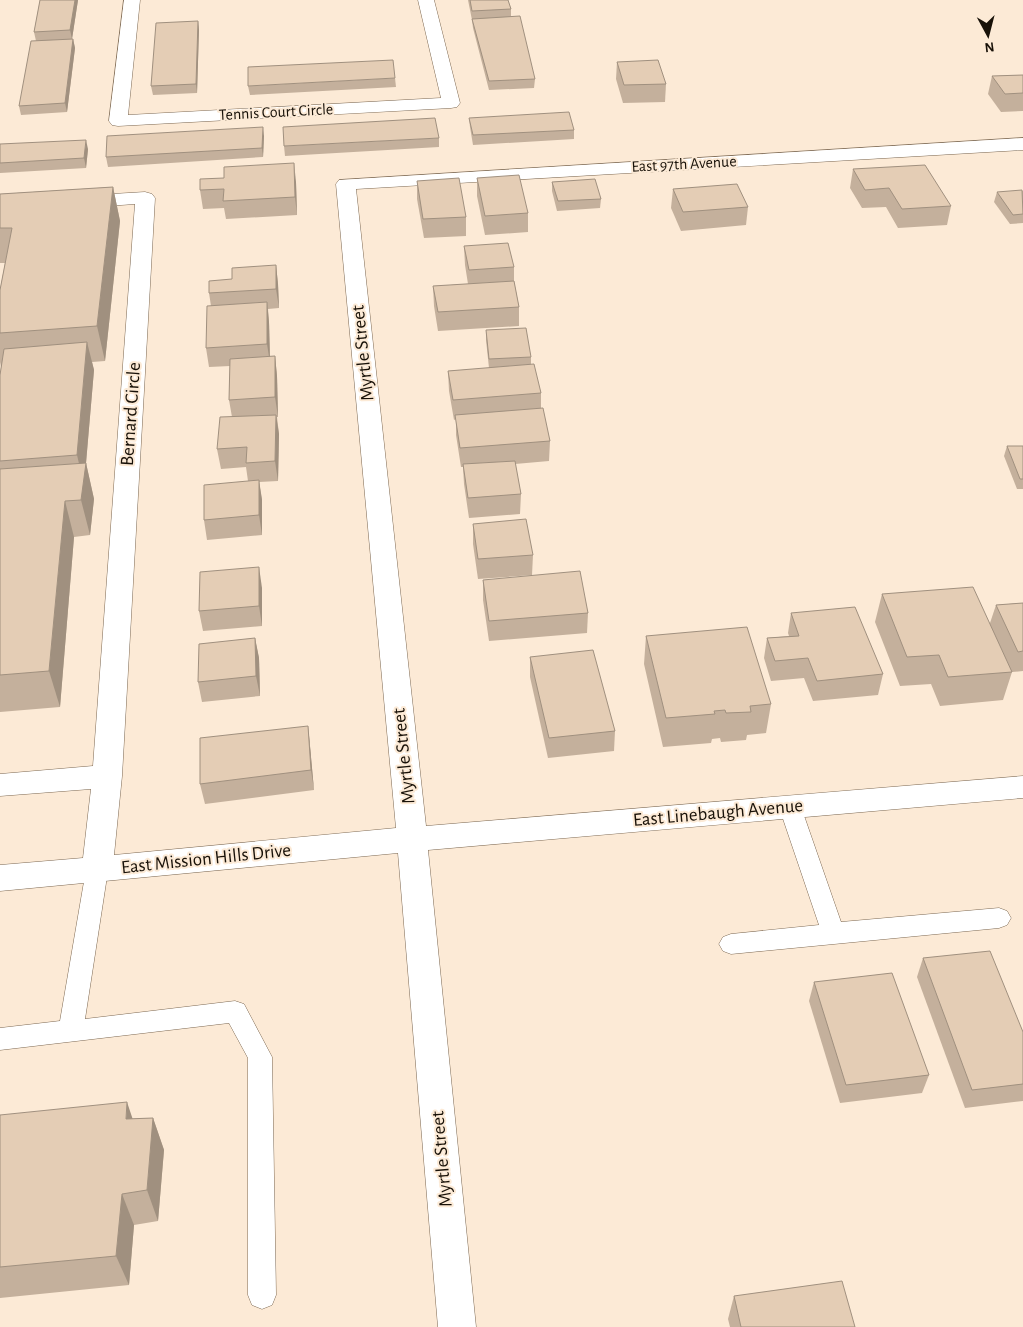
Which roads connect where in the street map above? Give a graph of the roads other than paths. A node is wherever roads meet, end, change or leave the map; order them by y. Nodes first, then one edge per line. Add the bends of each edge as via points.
1 (132, 0) edge
2 (426, 0) edge
3 (1023, 144) edge
4 (346, 184) joint
5 (58, 204) edge
6 (107, 776) junction
7 (0, 785) edge
8 (1023, 787) edge
9 (790, 807) junction
10 (412, 838) junction
11 (97, 870) junction
12 (0, 878) edge
13 (999, 918) dead end
14 (833, 933) junction
15 (731, 944) dead end
16 (71, 1031) junction
17 (0, 1039) edge
18 (262, 1295) dead end
19 (458, 1327) edge

1 - 2 street, Tennis Court Circle via 118,121 451,103
3 - 4 street, East 97th Avenue
4 - 10 street, Myrtle Street
5 - 6 street, Bernard Circle via 145,198
6 - 7 street
6 - 11 street, Bernard Circle
8 - 9 street, East Linebaugh Avenue
9 - 10 street, East Linebaugh Avenue
9 - 14 lane
10 - 11 street, East Mission Hills Drive
10 - 19 street, Myrtle Street
11 - 12 street, East Mission Hills Drive
11 - 16 lane
13 - 14 lane
14 - 15 lane
16 - 17 lane
16 - 18 lane via 235,1012 260,1057

